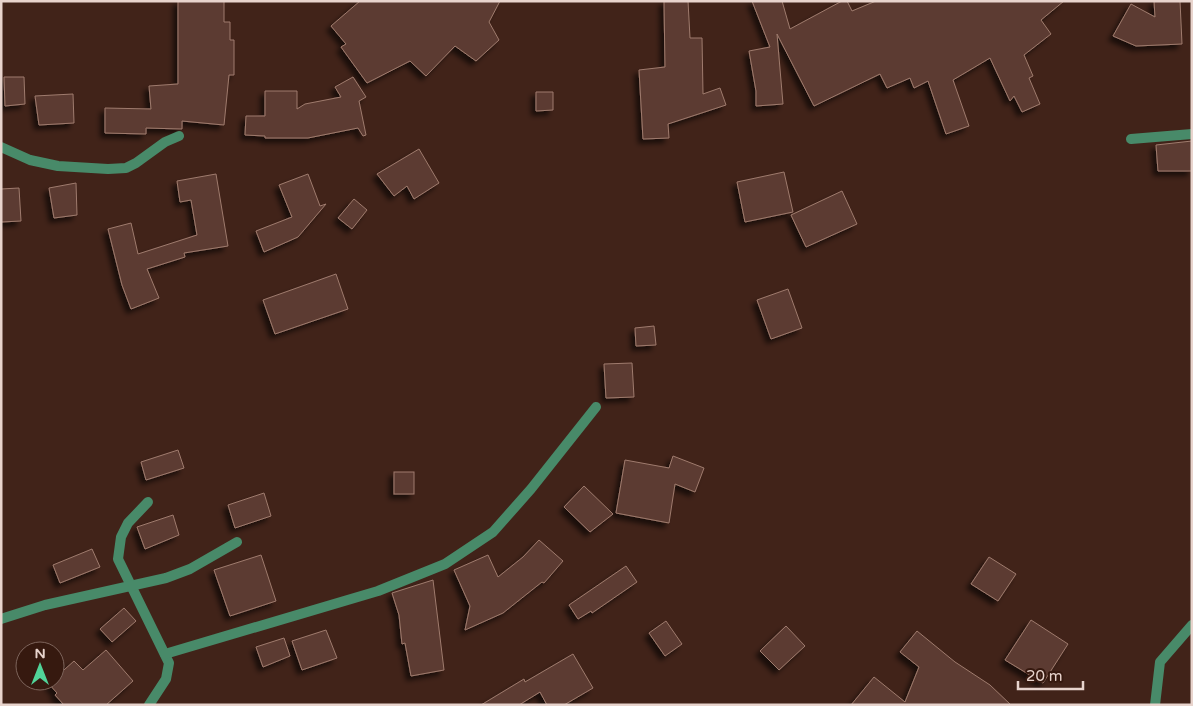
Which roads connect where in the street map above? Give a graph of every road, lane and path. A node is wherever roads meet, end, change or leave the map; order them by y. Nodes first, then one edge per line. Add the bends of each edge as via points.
1 (1192, 134) edge
2 (179, 136) dead end
3 (1131, 139) dead end
4 (1, 147) edge
5 (596, 407) dead end
6 (148, 502) dead end
7 (238, 542) dead end
8 (130, 584) junction
9 (1, 618) edge
10 (1192, 625) edge
11 (165, 654) junction
12 (149, 705) edge
13 (1155, 705) edge

1 - 3 street
2 - 4 street via 126,168 58,166 30,160
5 - 11 street via 494,532 445,564 378,590
6 - 8 street via 128,523 121,537 118,559
7 - 8 street via 190,569 166,578
8 - 9 street
8 - 11 street
10 - 13 street via 1160,662
11 - 12 street via 170,668

